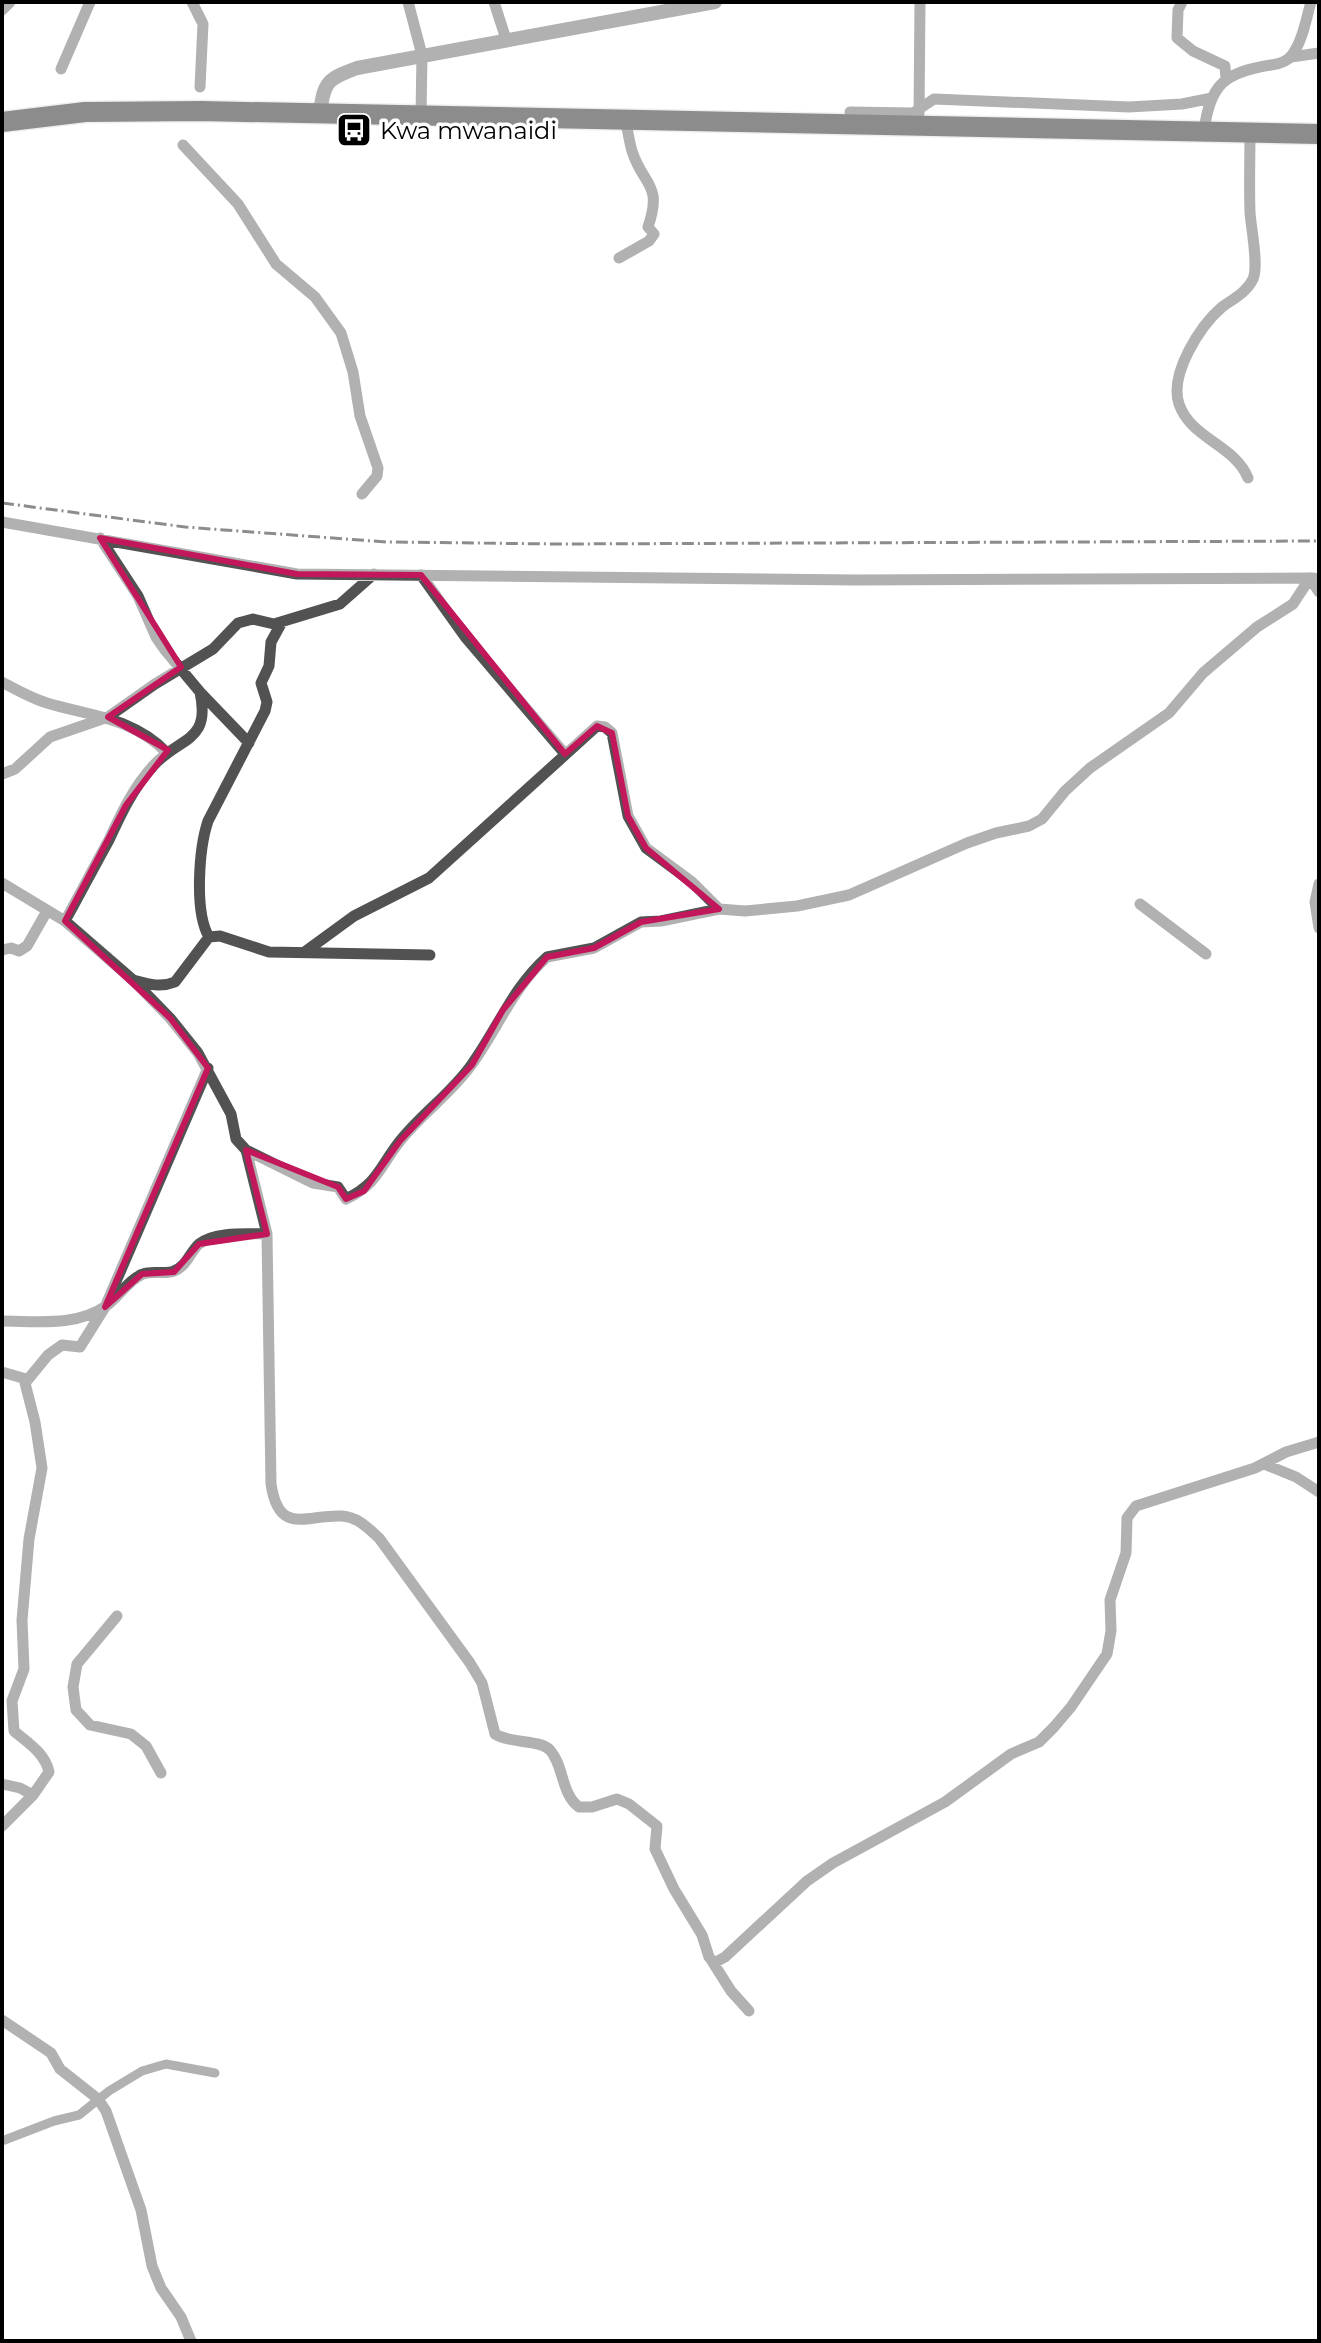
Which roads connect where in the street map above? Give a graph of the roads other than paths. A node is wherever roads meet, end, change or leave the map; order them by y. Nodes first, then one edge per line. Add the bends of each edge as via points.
1 (10, 2) edge
2 (90, 2) edge
3 (192, 2) edge
4 (408, 2) edge
5 (494, 2) edge
6 (715, 2) edge
7 (920, 2) edge
8 (1182, 2) edge
9 (1311, 2) edge
10 (1319, 7) edge
11 (2, 10) edge
12 (506, 39) junction
13 (1319, 53) edge
14 (422, 55) junction
15 (1291, 57) junction
16 (61, 69) dead end
17 (1226, 79) junction
18 (200, 87) dead end
19 (1212, 98) junction
20 (850, 112) dead end
21 (320, 113) junction
22 (421, 115) junction
23 (917, 118) junction
24 (625, 120) junction
25 (2, 122) edge
26 (1204, 131) junction
27 (1250, 132) junction
28 (1319, 134) edge
29 (183, 145) dead end
30 (619, 258) dead end
31 (1248, 478) dead end
32 (362, 494) dead end
33 (2, 522) edge
34 (100, 538) junction
35 (374, 574) junction
36 (421, 575) junction
37 (1314, 578) edge
38 (1319, 592) edge
39 (282, 622) junction
40 (181, 667) junction
41 (2, 682) edge
42 (200, 692) junction
43 (108, 717) junction
44 (249, 743) junction
45 (166, 752) junction
46 (565, 754) junction
47 (2, 774) edge
48 (2, 883) edge
49 (1319, 884) edge
50 (1140, 904) dead end
51 (719, 909) junction
52 (47, 911) junction
53 (65, 921) junction
54 (1319, 928) edge
55 (209, 937) junction
56 (2, 950) edge
57 (306, 951) junction
58 (1206, 954) dead end
59 (430, 955) dead end
60 (133, 980) junction
61 (208, 1068) junction
62 (246, 1150) junction
63 (267, 1234) junction
64 (105, 1307) junction
65 (2, 1321) edge
66 (2, 1372) edge
67 (26, 1379) junction
68 (1319, 1442) edge
69 (1264, 1464) junction
70 (1319, 1492) edge
71 (117, 1616) dead end
72 (161, 1773) dead end
73 (2, 1784) edge
74 (33, 1795) junction
75 (2, 1826) edge
76 (712, 1961) junction
77 (749, 2011) dead end
78 (2, 2020) edge
79 (215, 2073) dead end
80 (2, 2141) edge
81 (191, 2341) edge

1 - 11 street
2 - 16 street
3 - 18 street via 203,24
4 - 14 street
5 - 12 street
6 - 12 street
7 - 23 street
8 - 17 street via 1177,38 1225,66
9 - 10 street
9 - 15 street
12 - 14 street
13 - 15 street
14 - 21 street via 339,74 323,90
14 - 22 street
15 - 17 street
17 - 19 street
19 - 23 street via 1129,107 934,99
19 - 26 street
20 - 23 street via 913,113
21 - 22 highway
21 - 25 highway via 141,110
22 - 24 highway
23 - 24 highway
23 - 26 highway
24 - 30 street via 632,151 652,188 655,206 648,227 654,234
26 - 27 highway
27 - 28 highway
27 - 31 street via 1255,276 1202,331 1176,387 1189,421 1239,462
29 - 32 street via 232,197 276,264 315,297 341,333 378,468
33 - 34 street
34 - 35 street via 297,574
34 - 40 street via 138,596 156,637
35 - 36 street
35 - 39 street via 340,604
36 - 37 street
36 - 46 street via 466,638
37 - 38 street
37 - 51 street via 1293,604 1203,673 1169,713 1090,768 1042,819 967,843 849,895 797,906
39 - 40 street via 238,623 213,649
39 - 44 street via 261,683 267,706
40 - 42 street
40 - 43 street
41 - 43 street via 44,702
42 - 44 street
42 - 45 street via 203,722
43 - 45 street via 146,735
43 - 47 street via 50,737
44 - 55 street via 203,837 200,903
45 - 53 street via 140,782
46 - 51 street via 597,726 612,733 628,816 646,848
46 - 57 street via 429,878 354,916
48 - 52 street
49 - 54 street
50 - 58 street
51 - 62 street via 641,922 594,948 547,957 503,1010 472,1065 400,1141 364,1191 346,1199 338,1187 313,1183
52 - 53 street
52 - 56 street via 27,946
53 - 60 street
55 - 57 street via 269,952
55 - 60 street via 175,982
57 - 59 street
60 - 61 street
61 - 62 street via 231,1114 236,1139
61 - 64 street
62 - 63 street
63 - 64 street via 199,1244 174,1272 142,1274
63 - 76 street via 271,1484 279,1511 307,1521 345,1516 361,1521 470,1663 482,1683 495,1734 546,1747 579,1807 617,1799 657,1826 655,1849
64 - 65 street via 62,1321
64 - 67 street via 80,1347 62,1345
66 - 67 street
67 - 74 street via 42,1468 29,1539 24,1669 11,1707 14,1731 35,1746 48,1766
68 - 69 street
69 - 70 street
69 - 76 street via 1132,1510 1125,1525 1126,1553 1110,1600 1107,1654 1039,1742 1011,1754 945,1802 833,1863 720,1961
71 - 72 street via 77,1664 76,1710 90,1725 131,1734 146,1746
73 - 74 street
74 - 75 street
76 - 77 street
78 - 81 street via 51,2053 60,2069 106,2111 141,2210 152,2266
79 - 80 street via 166,2064 142,2071 79,2115

